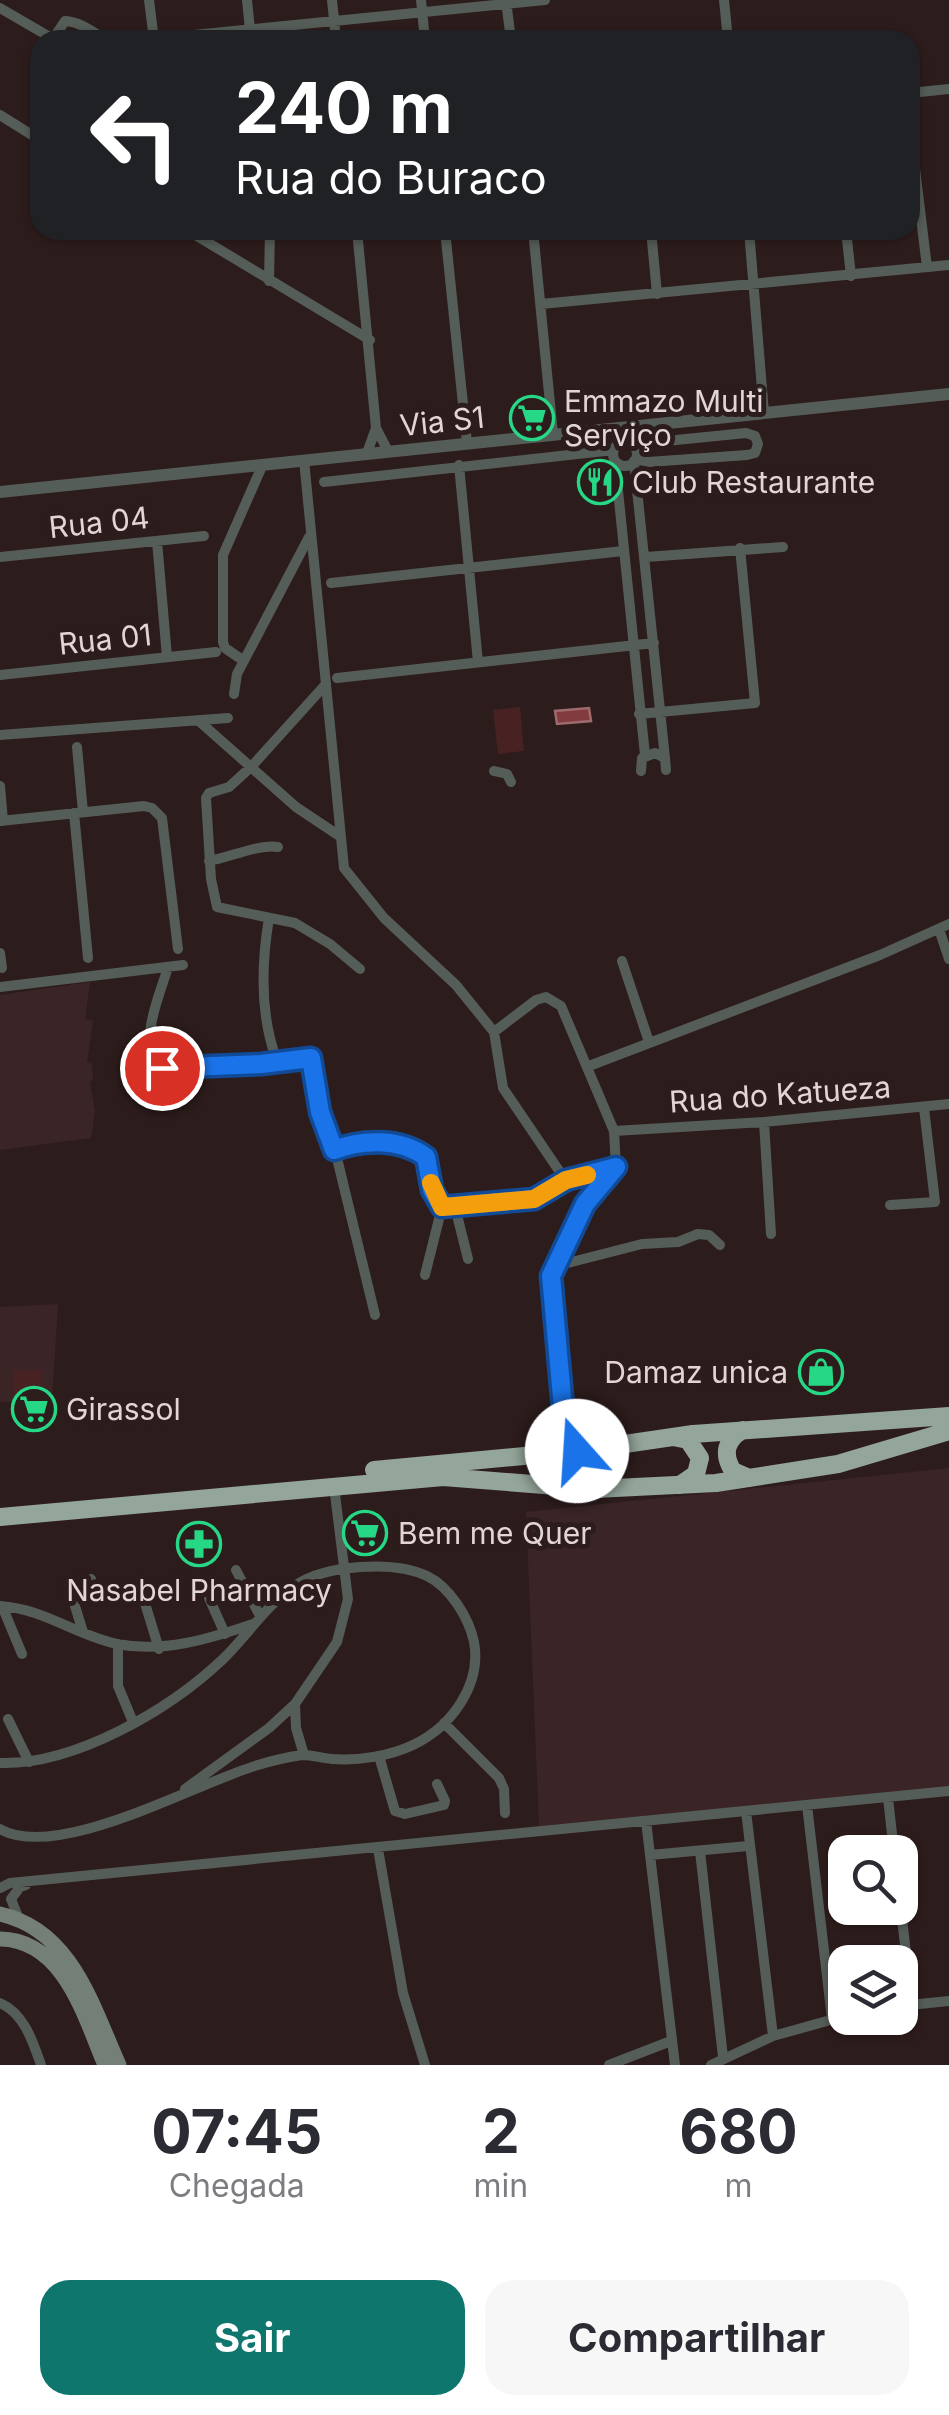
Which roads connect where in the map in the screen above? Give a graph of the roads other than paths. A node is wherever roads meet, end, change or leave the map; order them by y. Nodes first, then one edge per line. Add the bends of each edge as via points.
1 (149, 0) edge
2 (248, 0) edge
3 (332, 0) edge
4 (421, 0) edge
5 (544, 0) edge
6 (724, 0) edge
7 (506, 2) edge
8 (0, 8) edge
9 (422, 13) junction
10 (334, 20) junction
11 (38, 30) edge
12 (60, 30) edge
13 (91, 30) edge
14 (153, 30) edge
15 (251, 30) edge
16 (275, 30) edge
17 (335, 30) edge
18 (424, 30) edge
19 (510, 30) edge
20 (727, 30) edge
21 (949, 89) edge
22 (920, 92) edge
23 (0, 115) edge
24 (30, 134) edge
25 (920, 210) edge
26 (203, 240) edge
27 (270, 240) edge
28 (358, 240) edge
29 (446, 240) edge
30 (534, 240) edge
31 (652, 240) edge
32 (750, 240) edge
33 (847, 240) edge
34 (949, 265) edge
35 (927, 267) junction
36 (851, 276) junction
37 (269, 281) junction
38 (755, 285) junction
39 (658, 294) junction
40 (542, 304) junction
41 (370, 340) junction
42 (949, 394) edge
43 (764, 413) junction
44 (376, 428) junction
45 (553, 434) junction
46 (467, 443) junction
47 (388, 451) junction
48 (367, 453) junction
49 (615, 455) junction
50 (638, 457) junction
51 (304, 460) junction
52 (264, 464) junction
53 (459, 465) junction
54 (324, 482) dead end
55 (0, 492) edge
56 (204, 536) dead end
57 (310, 536) junction
58 (157, 541) junction
59 (784, 547) dead end
60 (740, 548) junction
61 (623, 551) junction
62 (0, 557) edge
63 (646, 557) junction
64 (469, 568) junction
65 (331, 583) dead end
66 (654, 643) junction
67 (632, 645) junction
68 (216, 652) dead end
69 (168, 658) junction
70 (244, 661) junction
71 (478, 662) junction
72 (0, 675) edge
73 (331, 681) junction
74 (234, 694) dead end
75 (660, 712) junction
76 (639, 714) junction
77 (228, 718) dead end
78 (200, 722) junction
79 (0, 735) edge
80 (77, 748) dead end
81 (645, 755) junction
82 (252, 766) junction
83 (494, 771) dead end
84 (641, 771) dead end
85 (511, 782) dead end
86 (0, 786) edge
87 (79, 813) junction
88 (2, 821) edge
89 (341, 836) junction
90 (278, 847) dead end
91 (210, 861) junction
92 (270, 918) junction
93 (944, 926) edge
94 (178, 949) dead end
95 (0, 953) edge
96 (88, 958) dead end
97 (949, 959) edge
98 (622, 961) dead end
99 (183, 965) dead end
100 (168, 966) junction
101 (2, 968) edge
102 (360, 970) dead end
103 (0, 988) edge
104 (494, 1032) junction
105 (650, 1042) junction
106 (277, 1062) junction
107 (589, 1066) junction
108 (949, 1104) edge
109 (924, 1108) junction
110 (764, 1122) junction
111 (614, 1130) junction
112 (334, 1150) junction
113 (616, 1167) junction
114 (566, 1180) junction
115 (890, 1204) dead end
116 (448, 1207) junction
117 (771, 1234) dead end
118 (720, 1245) dead end
119 (468, 1260) dead end
120 (556, 1266) junction
121 (425, 1274) dead end
122 (374, 1315) dead end
123 (949, 1416) edge
124 (749, 1428) junction
125 (949, 1431) edge
126 (673, 1437) junction
127 (567, 1452) junction
128 (755, 1478) junction
129 (334, 1484) junction
130 (679, 1486) junction
131 (0, 1506) edge
132 (0, 1517) edge
133 (346, 1568) junction
134 (236, 1570) dead end
135 (91, 1580) dead end
136 (140, 1586) dead end
137 (209, 1598) dead end
138 (1, 1606) edge
139 (257, 1620) junction
140 (83, 1632) junction
141 (225, 1634) junction
142 (118, 1644) junction
143 (159, 1649) junction
144 (22, 1654) dead end
145 (294, 1704) junction
146 (8, 1719) dead end
147 (133, 1722) junction
148 (444, 1724) junction
149 (304, 1755) junction
150 (379, 1756) junction
151 (30, 1762) junction
152 (0, 1763) edge
153 (437, 1784) dead end
154 (949, 1791) edge
155 (180, 1793) junction
156 (888, 1798) junction
157 (807, 1805) junction
158 (746, 1811) junction
159 (505, 1813) dead end
160 (646, 1822) junction
161 (0, 1829) edge
162 (892, 1835) edge
163 (748, 1846) junction
164 (378, 1849) junction
165 (700, 1851) junction
166 (650, 1855) junction
167 (32, 1883) junction
168 (0, 1888) edge
169 (0, 1914) edge
170 (19, 1919) junction
171 (0, 1939) edge
172 (828, 1985) edge
173 (949, 2001) edge
174 (0, 2003) edge
175 (918, 2004) edge
176 (828, 2020) edge
177 (773, 2036) junction
178 (671, 2041) junction
179 (722, 2057) junction
180 (42, 2065) edge
181 (105, 2065) edge
182 (119, 2065) edge
183 (425, 2065) edge
184 (609, 2065) edge
185 (675, 2065) edge
186 (710, 2065) edge

1 - 14 street
2 - 15 street
3 - 10 street
4 - 9 street
5 - 7 street
6 - 20 street
7 - 9 street
7 - 19 street
8 - 11 street
9 - 10 street
9 - 18 street
10 - 16 street
10 - 17 street
12 - 13 street via 68,21
21 - 22 street
23 - 24 street
25 - 35 street
26 - 37 street
27 - 37 street
28 - 41 street
29 - 46 street
30 - 40 street
31 - 39 street
32 - 38 street
33 - 36 street
34 - 35 street
35 - 36 street
36 - 38 street
37 - 41 street
38 - 39 street
38 - 43 street
39 - 40 street
40 - 45 street
41 - 44 street
42 - 43 street, Via S1
43 - 45 street, Via S1
44 - 47 street
44 - 48 street
45 - 46 street, Via S1
46 - 47 street, Via S1
47 - 48 street, Via S1
48 - 51 street, Via S1
49 - 50 street via 627,466
49 - 50 street via 625,443
49 - 53 street
49 - 61 street
50 - 50 street via 752,454 757,439 746,434 646,443
50 - 63 street
51 - 52 street, Via S1
51 - 57 street
52 - 55 street, Via S1
52 - 70 street via 222,562 225,648
53 - 54 street
53 - 64 street
56 - 58 street, Rua 04
57 - 70 street
57 - 73 street
58 - 62 street, Rua 04
58 - 69 street
59 - 60 street
60 - 63 street
60 - 75 street via 756,704
61 - 64 street
61 - 67 street
63 - 66 street
64 - 65 street
64 - 71 street
66 - 67 street
66 - 75 street
67 - 71 street
67 - 76 street
68 - 69 street, Rua 01
69 - 72 street, Rua 01
70 - 74 street
71 - 73 street
73 - 82 street
73 - 89 street
75 - 76 street
75 - 81 street via 666,764 659,753
76 - 81 street
77 - 78 street
78 - 79 street
78 - 82 street
80 - 87 street
81 - 84 street
82 - 89 street via 296,808
82 - 91 street via 206,798
83 - 85 street
86 - 88 street
87 - 88 street
87 - 94 street via 144,806 158,812
87 - 96 street
89 - 104 street via 344,868 355,886
90 - 91 street
91 - 92 street via 214,903
92 - 102 street via 315,933
92 - 106 street via 264,1002
93 - 97 street
93 - 105 street
95 - 101 street
98 - 105 street
99 - 100 street
100 - 103 street
100 - 106 street via 150,1033 157,1065
104 - 107 street via 536,1000 554,1000
104 - 114 street via 503,1088
105 - 107 street
106 - 112 street via 311,1058
107 - 111 street
108 - 109 street, Rua do Katueza
109 - 110 street, Rua do Katueza
109 - 115 street via 935,1202
110 - 111 street, Rua do Katueza
110 - 117 street
111 - 113 street
112 - 116 street via 372,1141 416,1150 426,1157 432,1190
112 - 122 street
113 - 114 street
113 - 120 street via 585,1204
114 - 116 street via 534,1199
116 - 119 street
116 - 121 street
118 - 120 street via 698,1234
120 - 127 street via 550,1285
123 - 124 highway
124 - 126 highway
124 - 128 highway via 732,1438 726,1456 736,1473
125 - 128 highway via 838,1464
126 - 127 highway
126 - 130 highway via 688,1440 700,1458 696,1474
127 - 131 highway
128 - 130 highway
129 - 130 highway via 460,1476 567,1488
129 - 132 highway
129 - 133 street
133 - 139 street via 296,1584
133 - 145 street via 348,1599 337,1642
133 - 148 street via 412,1570 430,1577 466,1618 475,1667 469,1692
134 - 139 street
135 - 140 street via 70,1594
136 - 143 street
137 - 141 street
138 - 140 street via 24,1607
138 - 144 street
139 - 141 street
139 - 147 street via 208,1672
140 - 142 street
141 - 143 street
142 - 143 street
142 - 147 street via 118,1686
145 - 149 street
145 - 155 street
146 - 151 street
147 - 151 street via 91,1744
148 - 150 street via 415,1745
148 - 159 street via 500,1778
149 - 150 street
149 - 155 street
150 - 153 street via 395,1810 444,1806
151 - 152 street
154 - 156 street
155 - 161 street via 90,1830 42,1837
156 - 157 street
156 - 162 street
157 - 158 street
157 - 172 street
158 - 160 street
158 - 163 street
160 - 164 street
160 - 166 street
163 - 165 street
163 - 177 street
164 - 167 street
164 - 183 street via 400,1980
165 - 166 street
165 - 179 street
166 - 178 street
167 - 168 street
167 - 170 street via 11,1899
169 - 170 main road
170 - 182 main road via 68,1958
171 - 181 main road via 34,1946 55,1964
173 - 175 street
174 - 180 street via 15,2011
176 - 177 street
177 - 179 street
178 - 184 street
178 - 185 street
179 - 186 street

